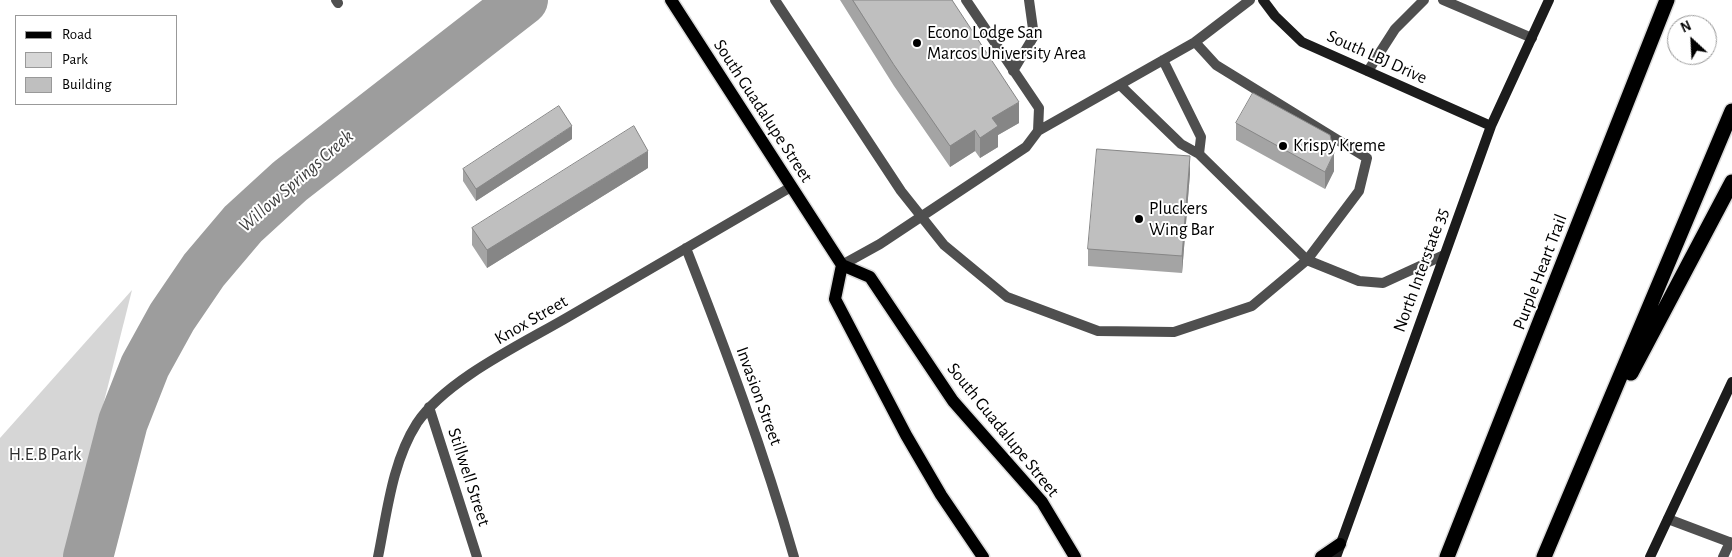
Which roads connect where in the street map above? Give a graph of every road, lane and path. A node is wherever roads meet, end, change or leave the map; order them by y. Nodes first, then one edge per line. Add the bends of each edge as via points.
1 (671, 0) edge
2 (775, 0) edge
3 (966, 0) edge
4 (1029, 0) edge
5 (1250, 0) edge
6 (1263, 0) edge
7 (1424, 0) edge
8 (1443, 0) edge
9 (1549, 0) edge
10 (1666, 0) edge
11 (1532, 38) junction
12 (1195, 42) junction
13 (1163, 60) junction
14 (1013, 71) junction
15 (1368, 71) junction
16 (1120, 85) junction
17 (1732, 111) edge
18 (1491, 126) junction
19 (1038, 131) junction
20 (1199, 154) junction
21 (1732, 182) edge
22 (791, 187) junction
23 (922, 217) junction
24 (686, 248) junction
25 (1444, 255) junction
26 (1307, 260) junction
27 (842, 265) junction
28 (1732, 382) edge
29 (429, 408) junction
30 (1584, 461) junction
31 (1668, 519) junction
32 (1731, 542) edge
33 (1340, 544) junction
34 (378, 557) edge
35 (477, 557) edge
36 (794, 557) edge
37 (983, 557) edge
38 (1075, 557) edge
39 (1321, 557) edge
40 (1336, 557) edge
41 (1447, 557) edge
42 (1544, 557) edge
43 (1650, 557) edge
44 (1723, 557) edge

1 - 22 main road, South Guadalupe Street
2 - 23 street
3 - 14 street
4 - 14 street via 1034,36
5 - 12 street
6 - 15 main road, South LBJ Drive via 1302,42
7 - 15 street via 1395,29
8 - 11 street
9 - 11 main road, North Interstate 35
10 - 41 highway, Purple Heart Trail
11 - 18 main road, North Interstate 35
12 - 13 street
12 - 26 street via 1216,65 1367,158 1360,191
13 - 16 street
13 - 20 street via 1201,137
14 - 19 street via 1038,108
15 - 18 main road, South LBJ Drive
16 - 19 street
16 - 20 street via 1181,144
17 - 30 highway
18 - 25 main road, North Interstate 35
19 - 23 street via 1026,146
20 - 26 street
21 - 30 highway
22 - 24 street, Knox Street
22 - 27 main road, South Guadalupe Street
23 - 26 street via 944,245 1007,297 1098,331 1174,332 1244,309 1252,306
23 - 27 street
24 - 29 street, Knox Street via 486,365
24 - 36 street, Invasion Street via 736,374
25 - 26 street via 1383,283 1359,281
25 - 33 main road, North Interstate 35
27 - 37 main road via 835,299 906,435
27 - 38 main road, South Guadalupe Street via 870,277 953,401 1042,502
28 - 31 main road
29 - 34 street, Knox Street via 417,424 400,460
29 - 35 street, Stillwell Street
30 - 42 highway
31 - 32 street
31 - 43 main road
32 - 44 street
33 - 39 main road
33 - 40 main road, North Interstate 35

